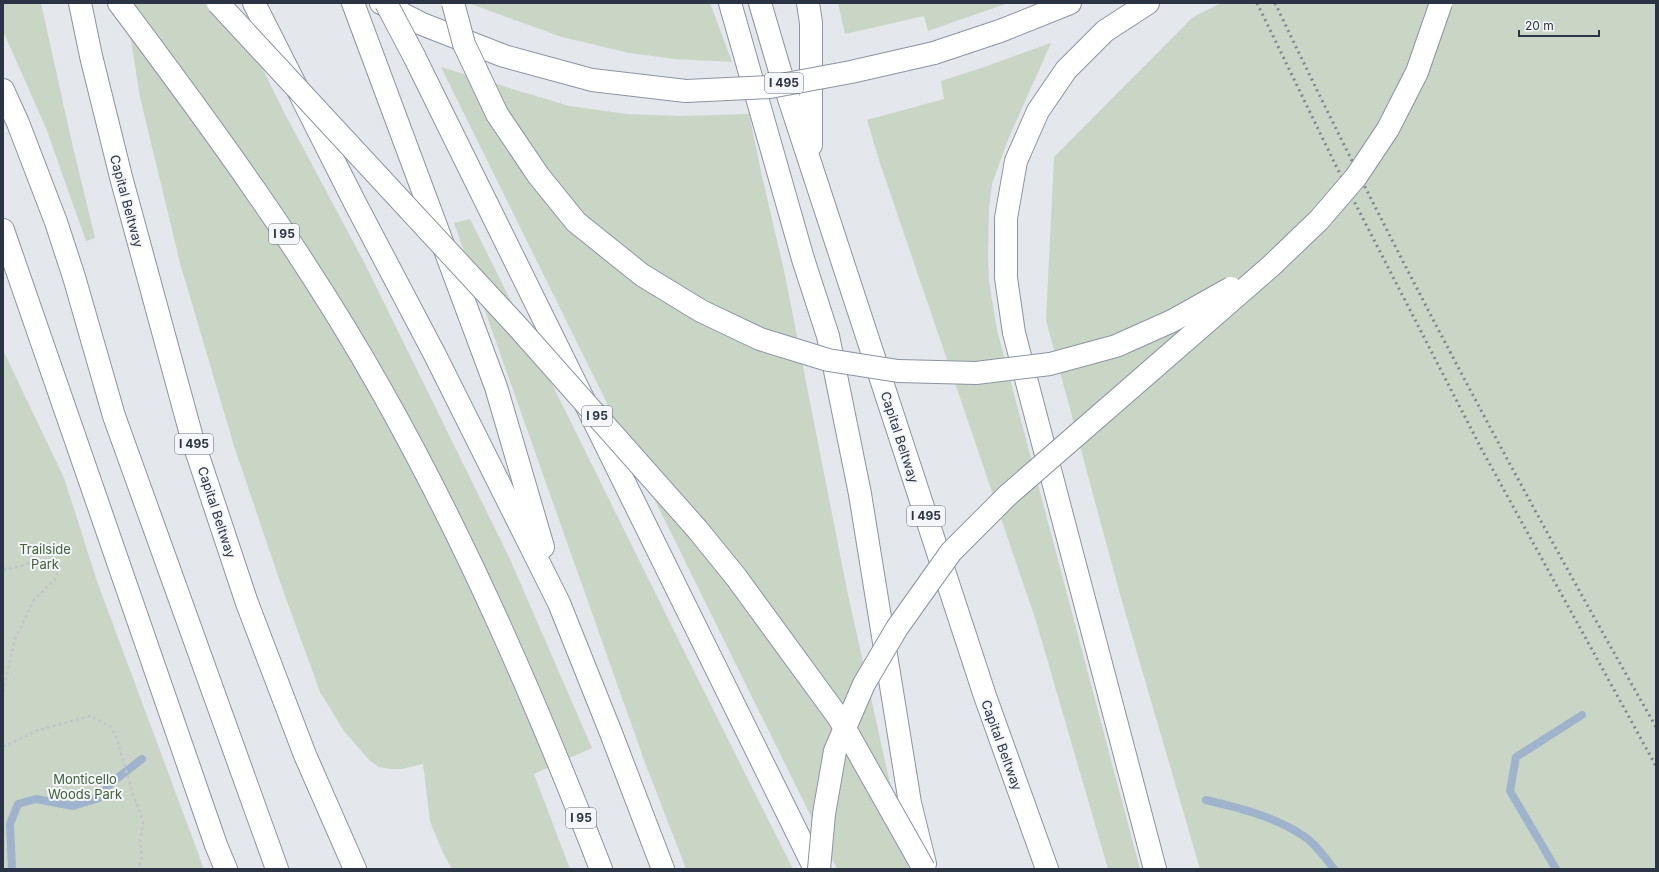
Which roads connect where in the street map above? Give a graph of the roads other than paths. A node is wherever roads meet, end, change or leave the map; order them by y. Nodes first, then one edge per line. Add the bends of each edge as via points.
1 (80, 3) edge
2 (119, 3) edge
3 (218, 3) edge
4 (254, 3) edge
5 (353, 3) edge
6 (380, 3) edge
7 (386, 3) edge
8 (453, 3) edge
9 (730, 3) edge
10 (760, 3) edge
11 (808, 3) edge
12 (1070, 3) edge
13 (1148, 3) edge
14 (1441, 3) edge
15 (3, 90) edge
16 (810, 162) junction
17 (3, 230) edge
18 (1271, 266) junction
19 (559, 603) junction
20 (226, 869) edge
21 (276, 869) edge
22 (355, 869) edge
23 (601, 869) edge
24 (663, 869) edge
25 (815, 869) edge
26 (819, 869) edge
27 (925, 869) edge
28 (1046, 869) edge
29 (1155, 869) edge

1 - 22 highway, Capital Beltway / I 495 via 121,176 192,438 250,610 305,755
2 - 23 highway, I 95 via 178,81 265,205 326,297 380,387 429,479 496,616 561,766
3 - 27 highway, I 95, bridge via 517,326 707,541 839,718
4 - 19 highway
5 - 19 highway via 496,388
6 - 12 highway, bridge via 422,24 504,56 592,80 686,91 770,87 934,53 1000,31
7 - 25 highway, bridge
8 - 18 highway, bridge via 464,44 497,114 538,175 576,222 642,275 701,311 760,339 828,360 898,370 976,373 1050,364 1116,346 1165,324
9 - 27 highway via 803,259 828,336 860,494 910,803
10 - 16 highway, Capital Beltway / I 495
11 - 16 highway via 812,23
13 - 29 highway via 1105,30 1066,70 1038,111 1016,161 1006,218 1006,278 1014,333
14 - 18 highway, bridge via 1417,72 1388,129 1356,177 1319,220
15 - 21 highway via 56,222 114,416
16 - 28 highway, Capital Beltway / I 495 via 985,696
17 - 20 highway
18 - 26 highway, bridge via 1008,495 951,552 897,628 864,684 835,751 824,814
19 - 24 highway

